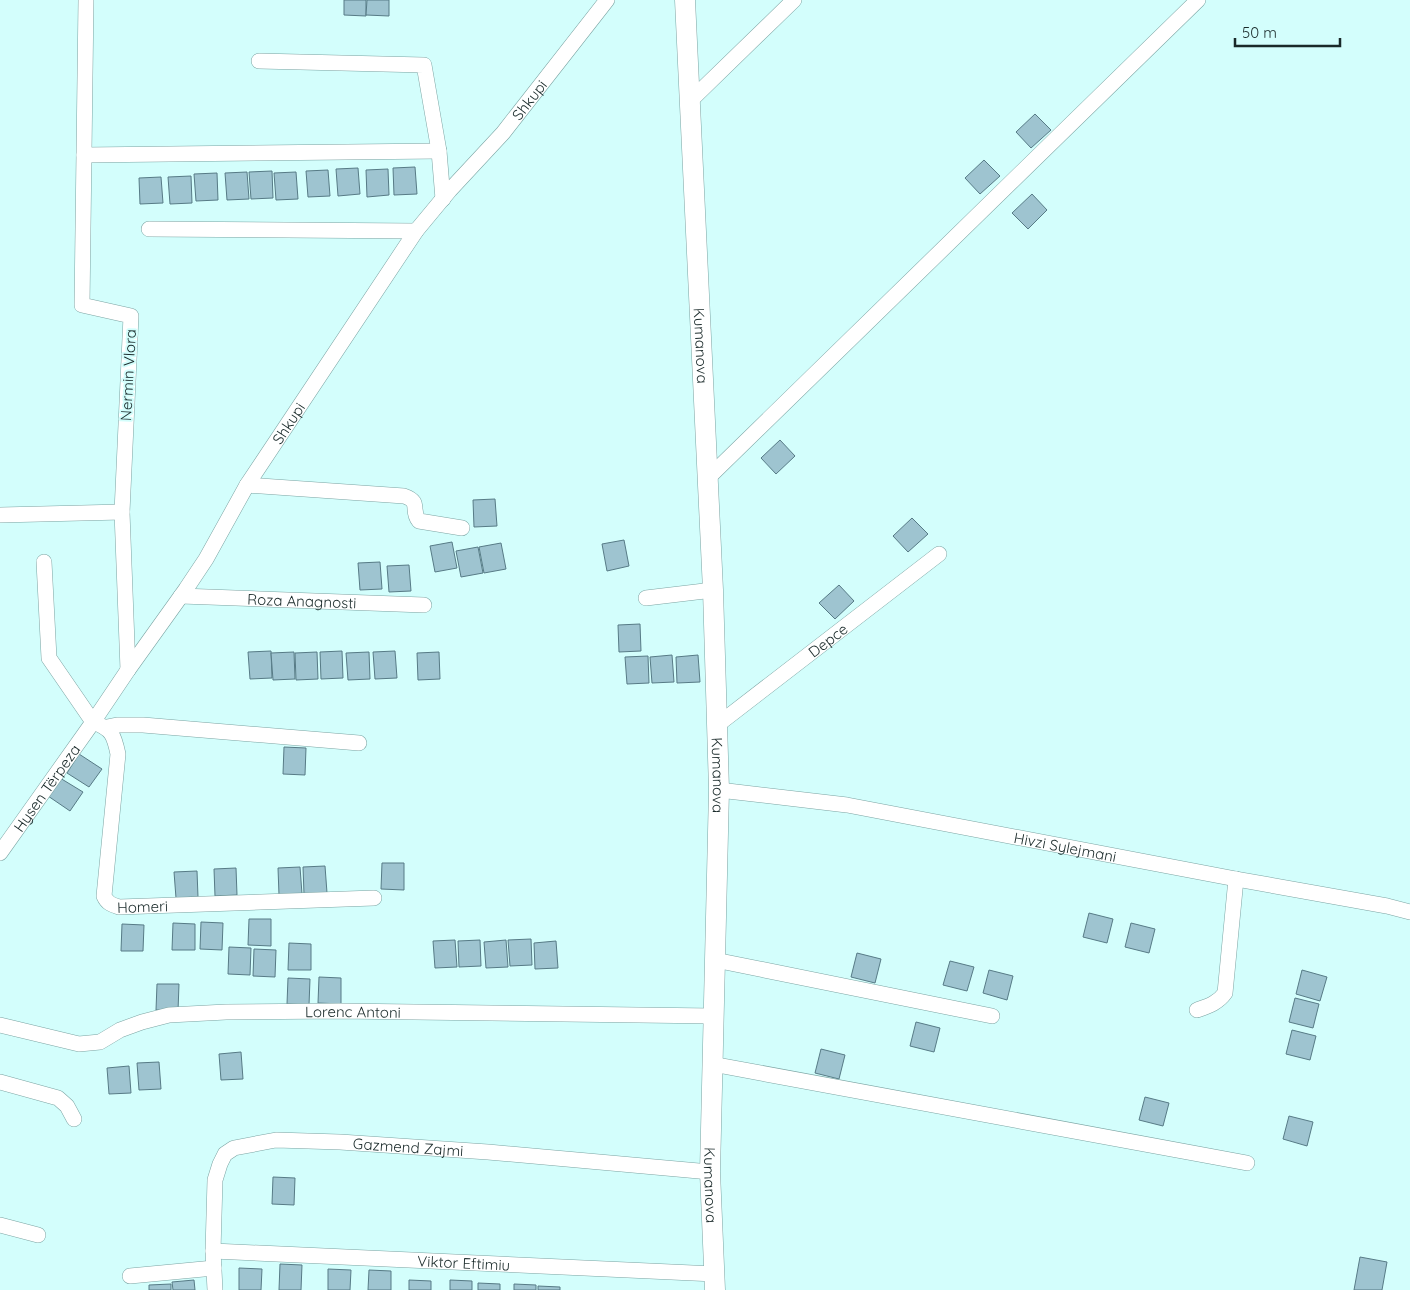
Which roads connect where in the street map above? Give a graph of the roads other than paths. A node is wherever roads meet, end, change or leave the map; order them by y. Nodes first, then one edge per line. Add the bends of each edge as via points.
1 (86, 0) edge
2 (607, 0) edge
3 (794, 0) edge
4 (1198, 0) edge
5 (689, 3) edge
6 (259, 61) dead end
7 (689, 102) junction
8 (439, 150) junction
9 (84, 155) junction
10 (443, 199) junction
11 (149, 229) dead end
12 (416, 231) junction
13 (707, 479) junction
14 (248, 485) junction
15 (122, 512) junction
16 (0, 514) edge
17 (462, 528) dead end
18 (939, 554) dead end
19 (44, 562) dead end
20 (713, 590) junction
21 (181, 596) junction
22 (646, 598) dead end
23 (424, 605) dead end
24 (128, 670) junction
25 (100, 725) junction
26 (716, 726) junction
27 (359, 743) dead end
28 (719, 790) junction
29 (0, 852) edge
30 (1236, 879) junction
31 (374, 898) dead end
32 (1410, 912) edge
33 (715, 960) junction
34 (1197, 1010) dead end
35 (713, 1016) junction
36 (992, 1016) dead end
37 (0, 1025) edge
38 (712, 1064) junction
39 (0, 1082) edge
40 (74, 1119) dead end
41 (1247, 1163) dead end
42 (710, 1172) junction
43 (0, 1225) edge
44 (38, 1235) dead end
45 (213, 1251) junction
46 (214, 1268) junction
47 (130, 1276) dead end
48 (715, 1282) edge
49 (216, 1290) edge

1 - 9 street, Nermin Vlora
2 - 10 street, Shkupi via 503,133
3 - 7 street
4 - 13 street
5 - 7 main road, Kumanova
6 - 8 street via 424,65
7 - 13 main road, Kumanova
8 - 9 street
8 - 10 street
9 - 15 street, Nermin Vlora via 82,305 131,316
10 - 12 street, Shkupi
11 - 12 street
12 - 14 street, Shkupi
13 - 20 main road, Kumanova
14 - 17 street via 404,496 415,504 415,516 419,521
14 - 21 street, Shkupi
15 - 16 street
15 - 24 street, Nermin Vlora
18 - 26 street, Depce
19 - 25 street via 49,658
20 - 22 street
20 - 26 main road, Kumanova
21 - 23 street, Roza Anagnosti
21 - 24 street, Shkupi
24 - 25 street, Shkupi
25 - 27 street
25 - 29 street, Hysen Tërpeza
25 - 31 street, Homeri via 115,739 118,754 106,902 129,907
26 - 28 main road, Kumanova
28 - 30 street, Hivzi Sylejmani via 847,805
28 - 33 main road, Kumanova
30 - 32 street, Hivzi Sylejmani
30 - 34 street via 1225,993 1221,999
33 - 35 main road, Kumanova
33 - 36 street
35 - 37 street, Lorenc Antoni via 339,1011 169,1015 120,1030 100,1042 80,1044
35 - 38 main road, Kumanova
38 - 41 street
38 - 42 main road, Kumanova
39 - 40 street via 58,1098
42 - 45 street, Gazmend Zajmi via 488,1152 276,1140 234,1148 225,1154 215,1180
42 - 48 main road, Kumanova
43 - 44 street
45 - 46 street, Gazmend Zajmi
45 - 48 street, Viktor Eftimiu
46 - 47 street
46 - 49 street, Gazmend Zajmi

